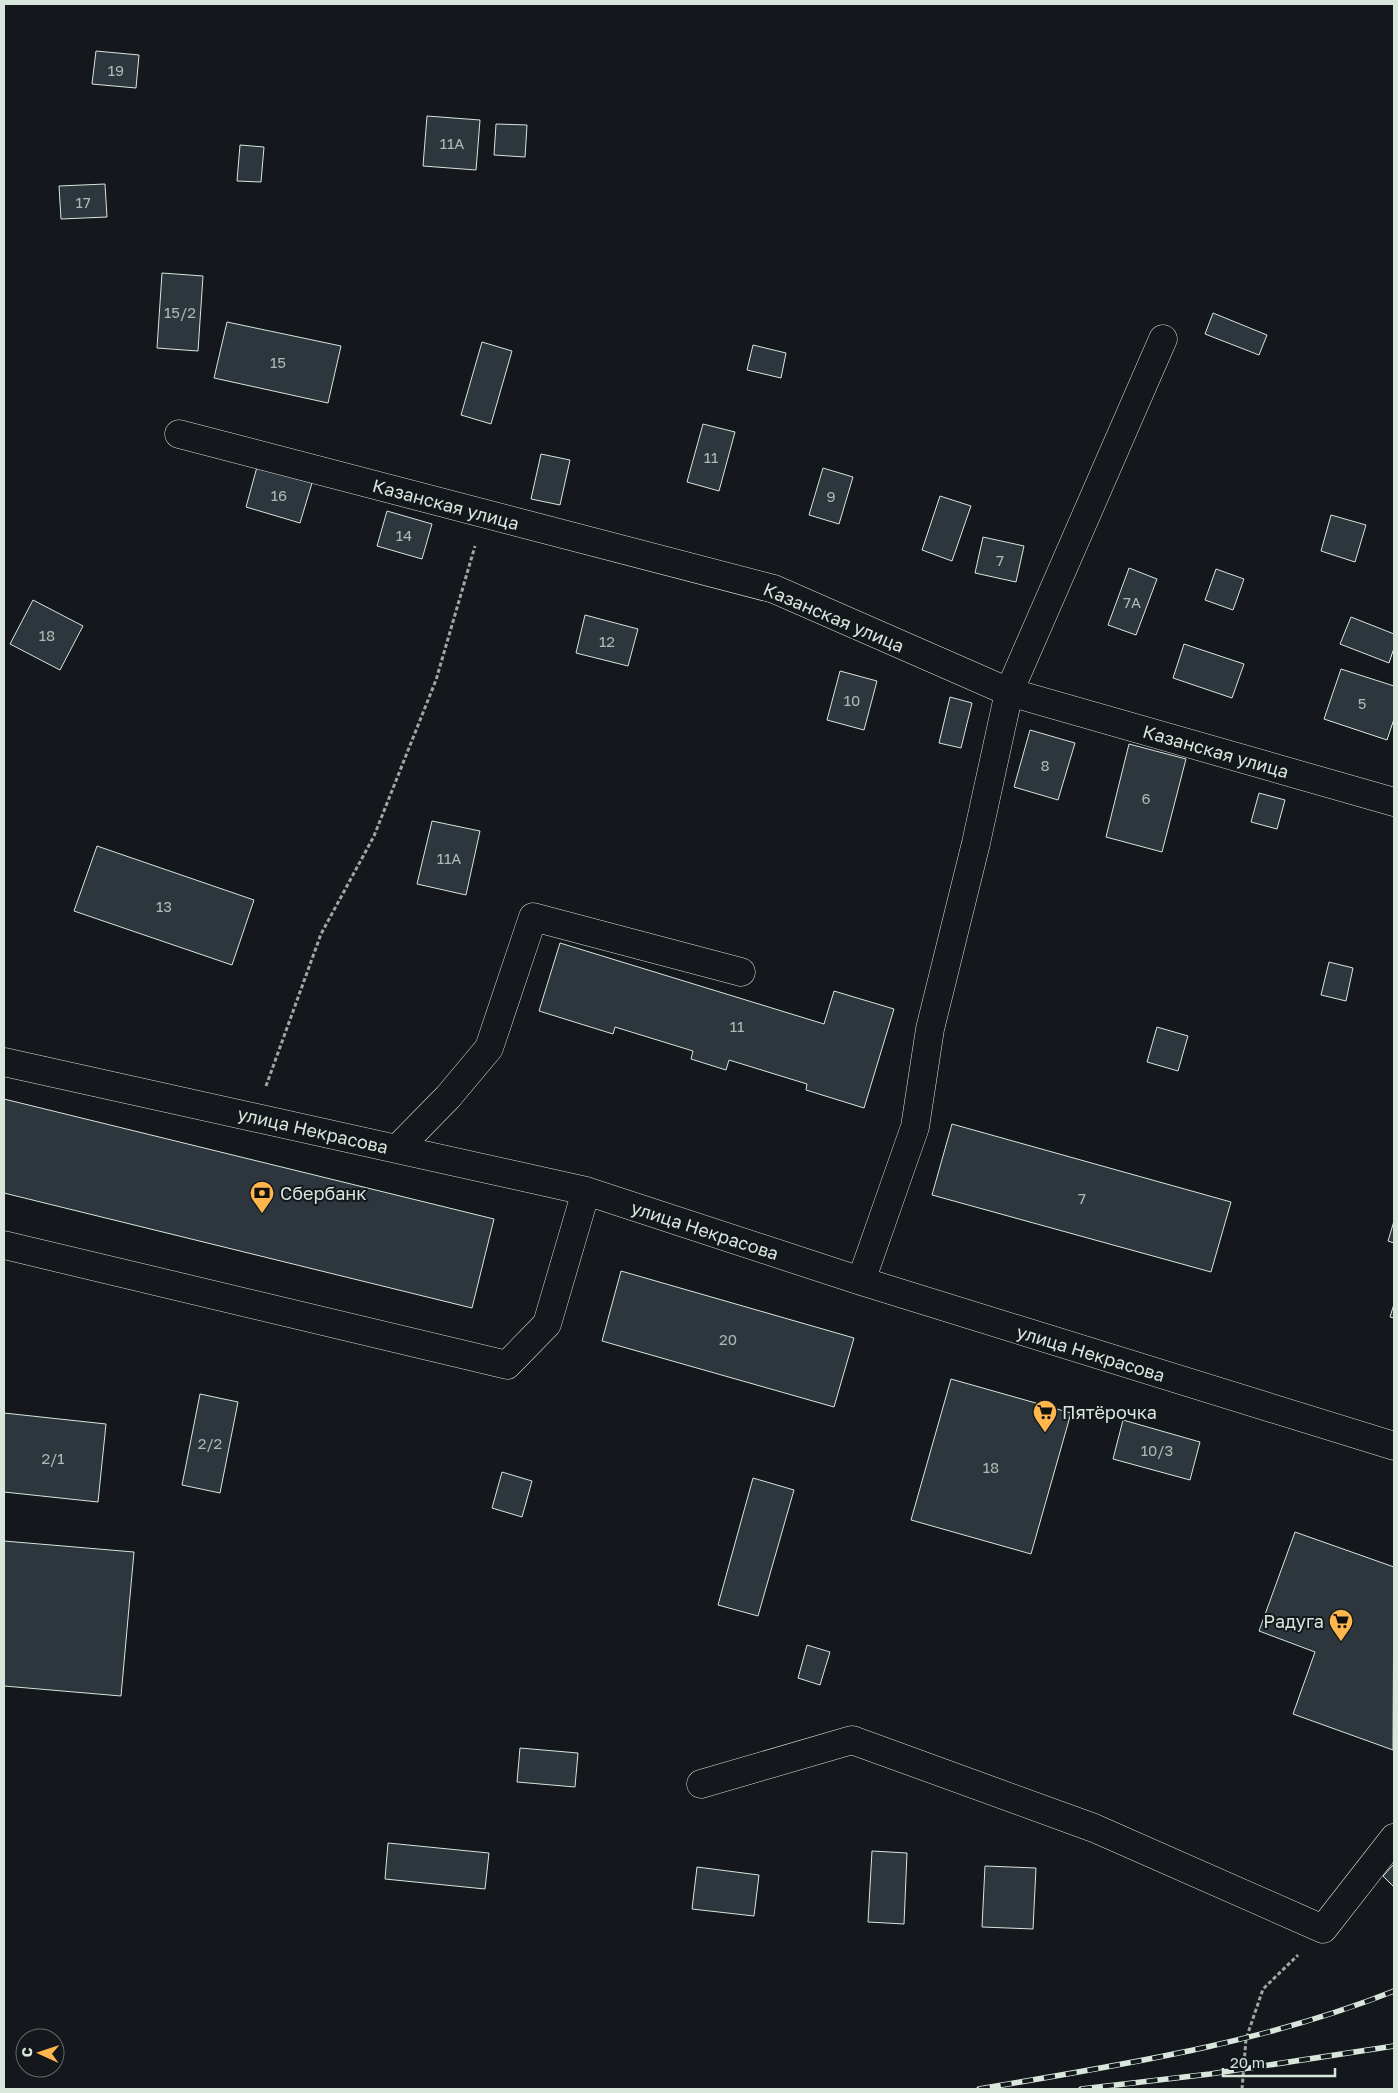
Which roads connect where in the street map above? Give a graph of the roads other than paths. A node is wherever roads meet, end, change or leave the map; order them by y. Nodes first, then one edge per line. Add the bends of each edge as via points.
1 (1163, 339) dead end
2 (180, 434) dead end
3 (1009, 692) junction
4 (1394, 802) edge
5 (741, 972) dead end
6 (4, 1062) edge
7 (397, 1149) junction
8 (586, 1191) junction
9 (4, 1245) edge
10 (862, 1281) junction
11 (1394, 1446) edge
12 (702, 1784) dead end
13 (1394, 1838) edge

1 - 3 street
2 - 3 street, Казанская улица via 774,589
3 - 4 street, Казанская улица
3 - 10 street via 930,1029 915,1127
5 - 7 street via 533,917 489,1048 448,1097
6 - 7 street, улица Некрасова
7 - 8 street, улица Некрасова
8 - 9 street via 547,1324 507,1365
8 - 10 street, улица Некрасова
10 - 11 street, улица Некрасова
12 - 13 street via 852,1740 1094,1828 1323,1930

